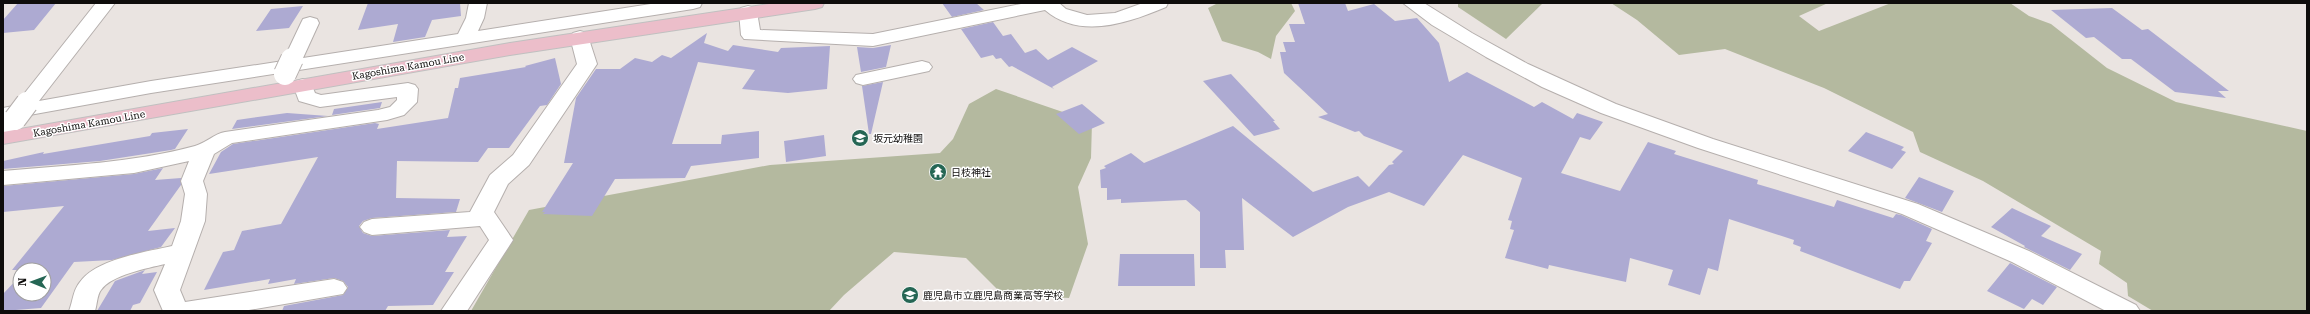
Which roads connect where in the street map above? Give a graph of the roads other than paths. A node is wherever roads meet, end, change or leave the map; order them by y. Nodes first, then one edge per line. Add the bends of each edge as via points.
1 (106, 3) edge
2 (478, 3) edge
3 (815, 3) edge
4 (1159, 3) edge
5 (1412, 3) edge
6 (1048, 4) edge
7 (696, 8) edge
8 (748, 12) junction
9 (310, 23) dead end
10 (906, 35) junction
11 (580, 37) junction
12 (465, 38) junction
13 (289, 76) junction
14 (863, 79) dead end
15 (12, 117) edge
16 (3, 138) edge
17 (204, 151) junction
18 (3, 178) edge
19 (487, 218) junction
20 (372, 227) dead end
21 (182, 252) junction
22 (334, 288) dead end
23 (82, 311) edge
24 (176, 311) edge
25 (186, 311) edge
26 (454, 311) edge
27 (2127, 311) edge

1 - 15 street
2 - 12 street via 475,18
3 - 8 main road, Kagoshima Kamou Line
4 - 6 street via 1122,18 1106,20 1075,18 1062,14
5 - 27 street via 1460,36 1580,96 1638,120 1910,209 2049,269
6 - 10 street
7 - 8 main road, Kagoshima Kamou Line
7 - 11 main road, Kagoshima Kamou Line
7 - 12 street
8 - 10 street via 751,35 873,40
9 - 13 street
10 - 14 street via 925,72
11 - 13 main road, Kagoshima Kamou Line
11 - 19 street via 587,64 521,160 498,180 482,212
12 - 15 street via 151,87
13 - 16 main road, Kagoshima Kamou Line
13 - 17 street via 306,96 320,101 408,89 406,102 397,111 380,116 225,138
17 - 18 street via 134,166
17 - 21 street via 192,181 196,194 193,221
19 - 20 street
19 - 26 street via 501,240
21 - 23 street via 101,276 90,286
21 - 24 street via 167,290
22 - 25 street

